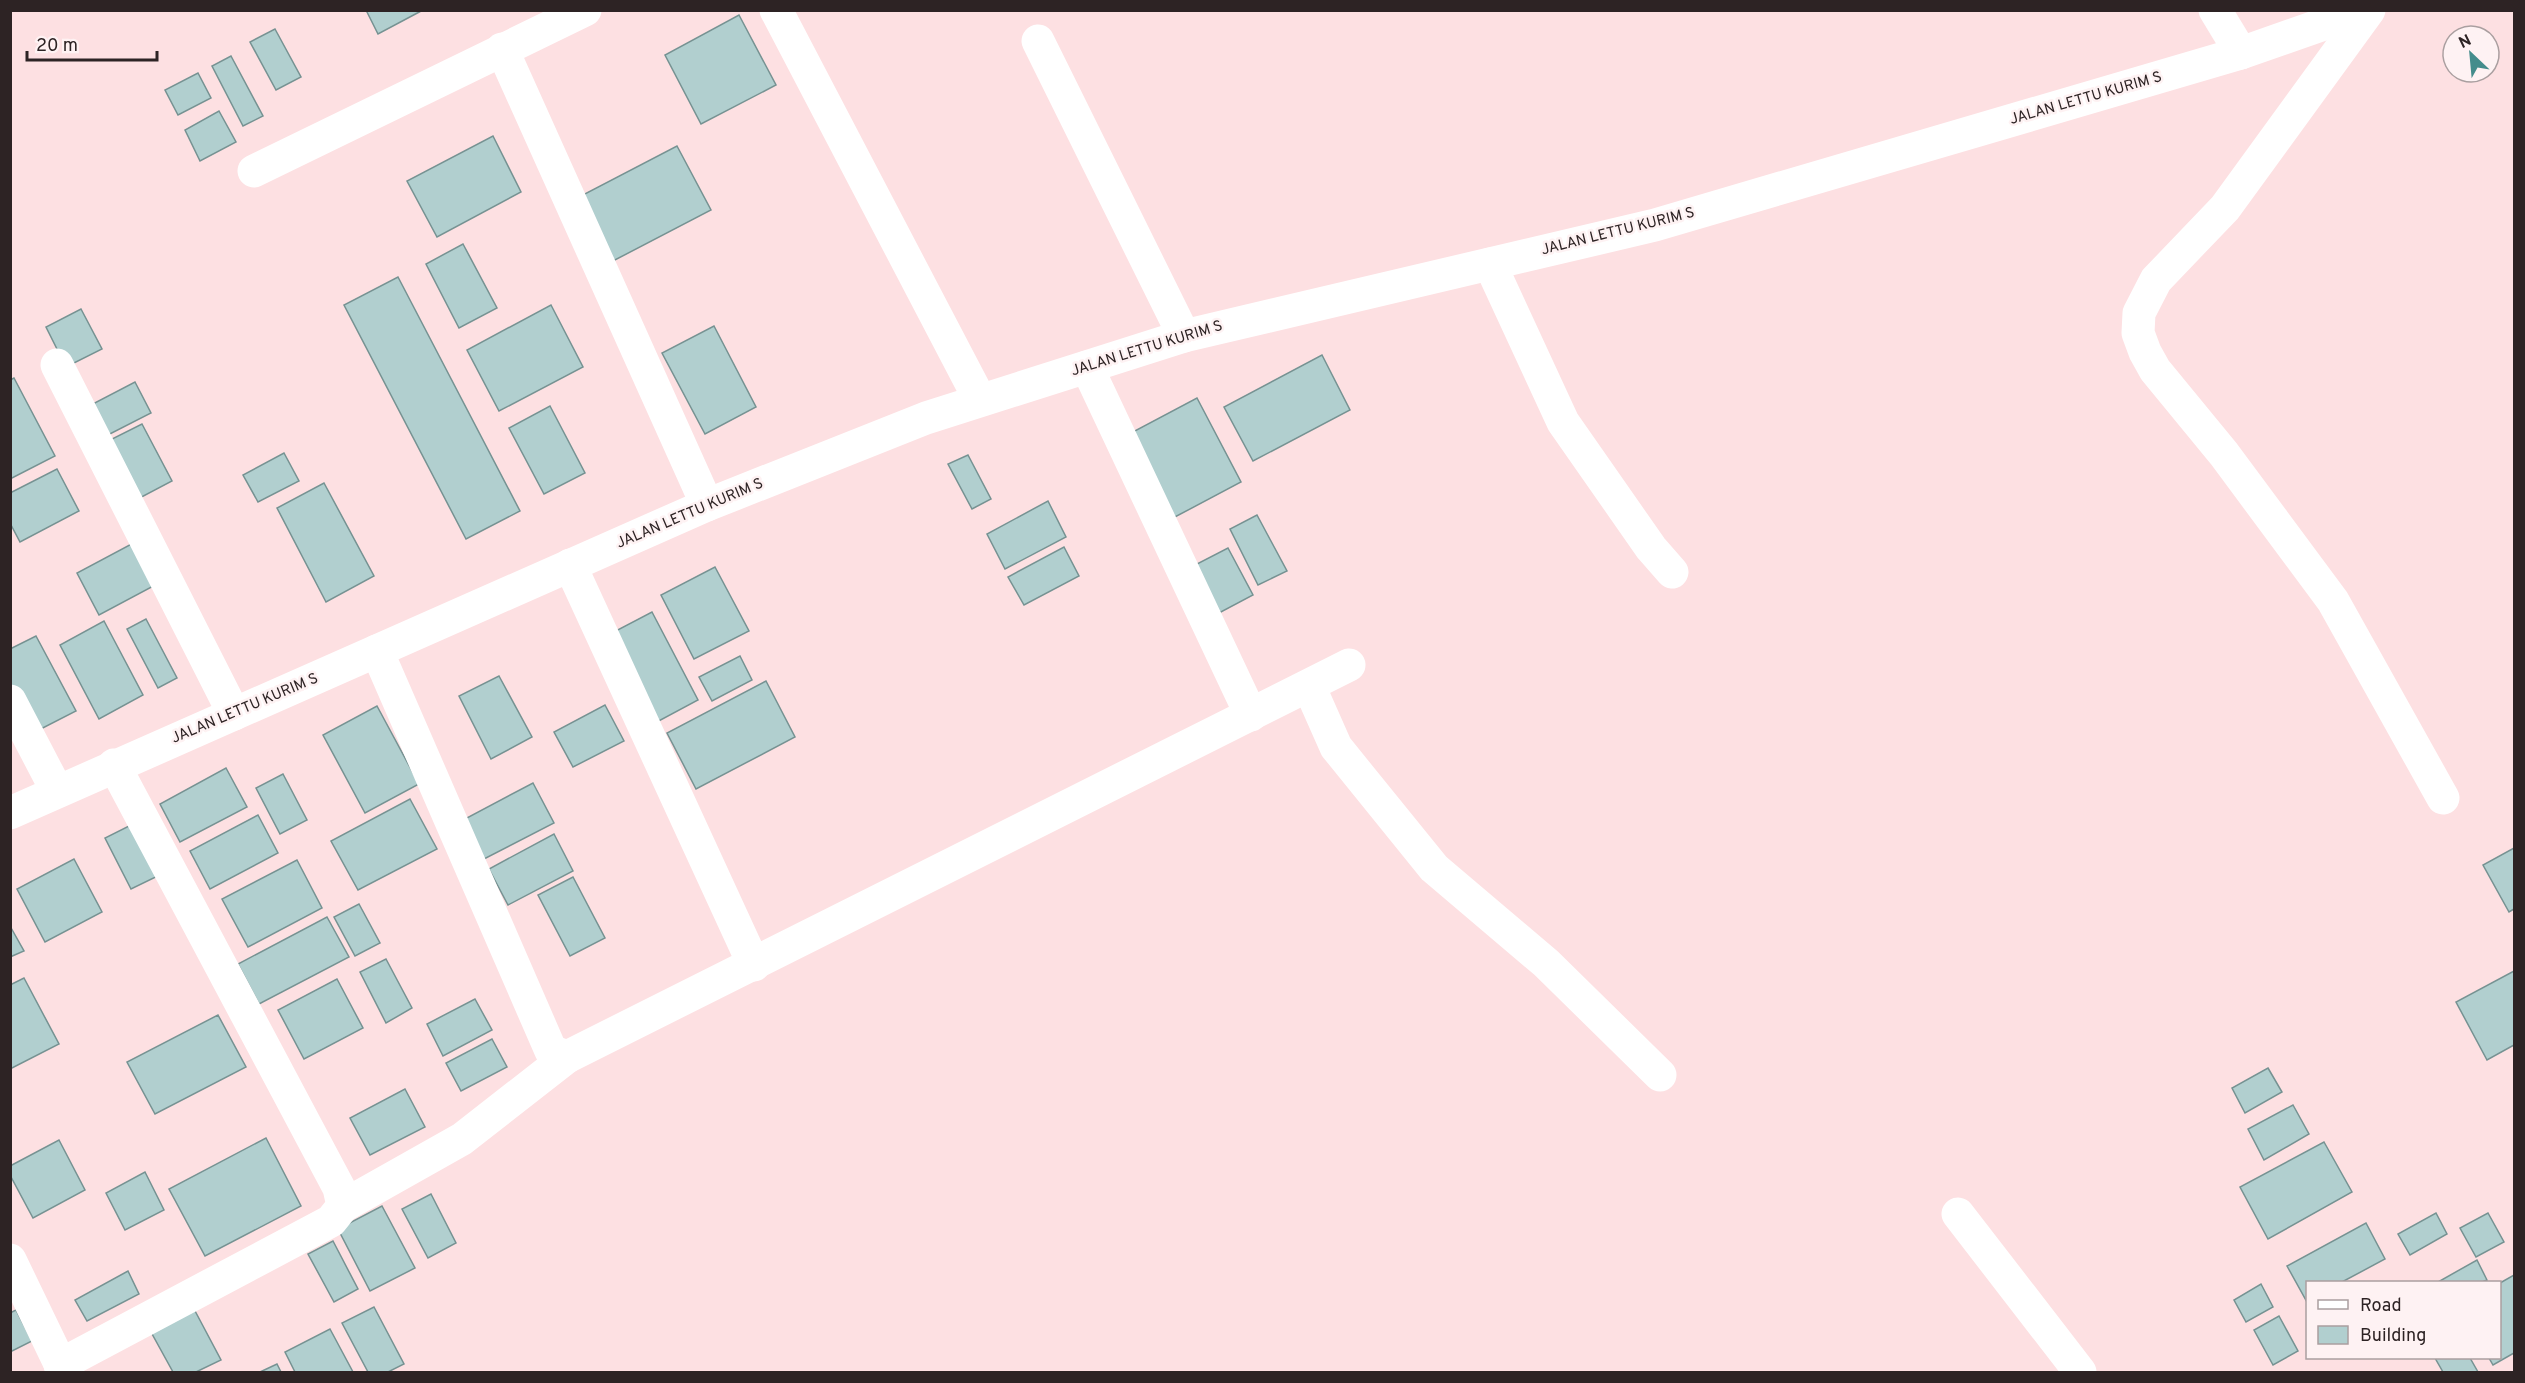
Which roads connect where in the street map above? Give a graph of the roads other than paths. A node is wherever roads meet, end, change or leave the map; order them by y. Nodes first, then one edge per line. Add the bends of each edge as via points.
1 (585, 10) edge
2 (776, 10) edge
3 (2215, 10) edge
4 (2366, 10) edge
5 (1038, 41) dead end
6 (502, 49) junction
7 (2241, 53) junction
8 (254, 171) dead end
9 (1490, 264) junction
10 (1184, 336) junction
11 (57, 365) dead end
12 (1087, 367) junction
13 (980, 400) junction
14 (707, 505) junction
15 (570, 565) junction
16 (1672, 572) dead end
17 (377, 651) junction
18 (1349, 665) dead end
19 (1309, 686) junction
20 (10, 701) edge
21 (234, 714) junction
22 (1251, 715) junction
23 (114, 765) junction
24 (57, 791) junction
25 (2443, 798) dead end
26 (10, 813) edge
27 (754, 965) junction
28 (567, 1057) junction
29 (1660, 1075) dead end
30 (343, 1206) junction
31 (1958, 1214) dead end
32 (10, 1260) edge
33 (62, 1369) edge
34 (2080, 1372) edge

1 - 6 street
2 - 13 street
3 - 7 street
4 - 7 street, JALAN LETTU KURIM S
4 - 25 street via 2225,208 2156,280 2139,313 2138,333 2155,370 2224,454 2333,601
5 - 10 street
6 - 8 street
6 - 14 street
7 - 9 street, JALAN LETTU KURIM S via 1655,225
9 - 10 street, JALAN LETTU KURIM S
9 - 16 street via 1563,422
10 - 12 street, JALAN LETTU KURIM S
11 - 21 street
12 - 13 street, JALAN LETTU KURIM S
12 - 22 street
13 - 14 street, JALAN LETTU KURIM S
14 - 15 street, JALAN LETTU KURIM S
15 - 17 street, JALAN LETTU KURIM S
15 - 27 street
17 - 21 street, JALAN LETTU KURIM S
17 - 28 street via 551,1050
18 - 19 street
19 - 22 street
19 - 29 street via 1336,747 1434,868 1546,963
20 - 24 street
21 - 23 street, JALAN LETTU KURIM S
22 - 27 street
23 - 24 street, JALAN LETTU KURIM S
23 - 30 street via 339,1188
24 - 26 street, JALAN LETTU KURIM S
27 - 28 street
28 - 30 street via 462,1139
30 - 33 street via 331,1221
31 - 34 street
32 - 33 street

